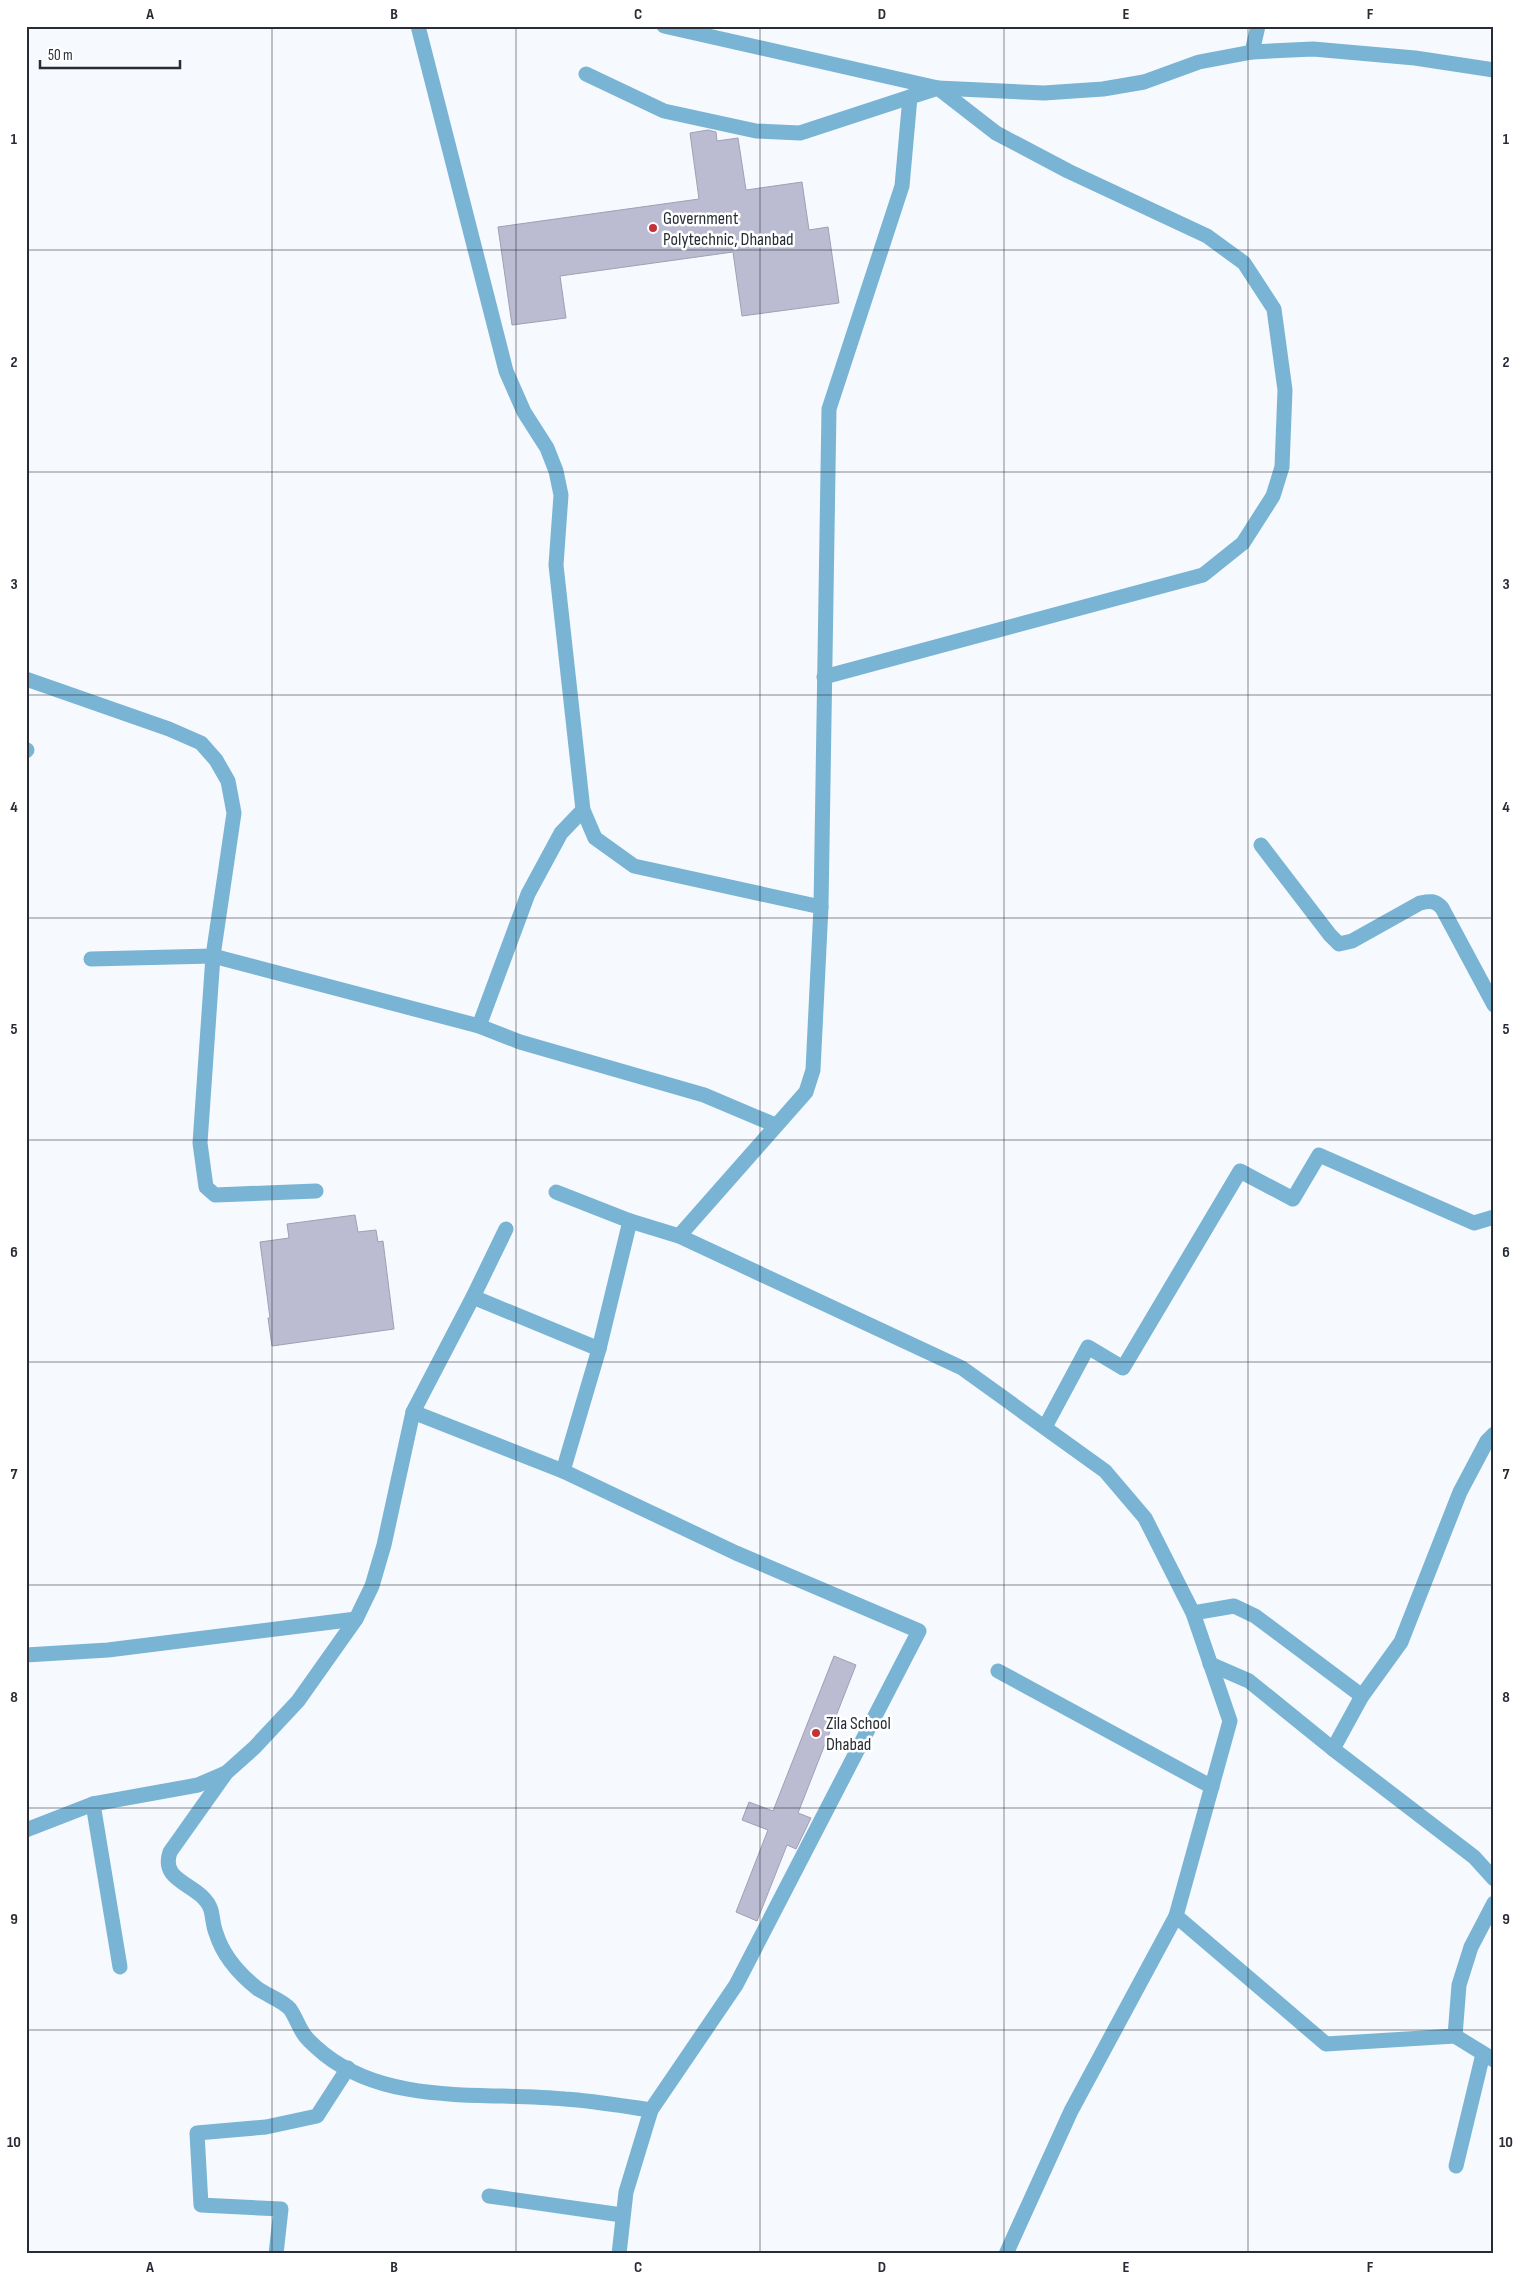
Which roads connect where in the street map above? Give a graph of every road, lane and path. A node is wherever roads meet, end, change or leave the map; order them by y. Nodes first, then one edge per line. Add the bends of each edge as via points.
1 (418, 26) edge
2 (664, 26) edge
3 (1258, 26) edge
4 (1252, 52) junction
5 (1494, 70) edge
6 (586, 74) dead end
7 (938, 88) junction
8 (910, 97) junction
9 (824, 677) junction
10 (26, 679) edge
11 (584, 810) junction
12 (1261, 846) dead end
13 (821, 907) junction
14 (213, 956) junction
15 (91, 959) dead end
16 (1494, 1006) edge
17 (479, 1026) junction
18 (775, 1126) junction
19 (316, 1191) dead end
20 (556, 1192) dead end
21 (1494, 1217) edge
22 (630, 1221) junction
23 (506, 1229) dead end
24 (679, 1236) junction
25 (473, 1297) junction
26 (599, 1349) junction
27 (413, 1412) junction
28 (1045, 1427) junction
29 (1494, 1434) edge
30 (564, 1471) junction
31 (1193, 1614) junction
32 (356, 1619) junction
33 (26, 1656) edge
34 (1210, 1664) junction
35 (998, 1671) dead end
36 (1362, 1696) junction
37 (1333, 1749) junction
38 (226, 1773) junction
39 (1212, 1788) junction
40 (93, 1804) junction
41 (26, 1830) edge
42 (1494, 1879) edge
43 (1494, 1903) edge
44 (1176, 1916) junction
45 (120, 1967) dead end
46 (1455, 2036) junction
47 (1488, 2057) edge
48 (348, 2068) junction
49 (651, 2110) junction
50 (1456, 2166) dead end
51 (489, 2196) dead end
52 (622, 2215) junction
53 (276, 2254) edge
54 (619, 2254) edge
55 (1006, 2254) edge

1 - 11 street via 506,371 556,471 561,495 556,565
2 - 7 street
3 - 4 street
4 - 5 street via 1313,49 1414,58
4 - 7 street via 1199,62 1144,82 1103,89 1044,93
6 - 8 street via 664,111 756,131 800,133
7 - 8 street
7 - 9 street via 996,134 1207,236 1244,263 1274,309 1285,390 1282,467 1273,496 1243,543 1203,574
8 - 9 street via 902,186 829,409
9 - 13 street
10 - 14 street via 169,729 201,743 216,760 228,781 234,813
11 - 13 street via 595,838 634,866
11 - 17 street via 561,833 528,894
12 - 16 street via 1339,944 1352,941 1420,903 1437,902
13 - 18 street via 813,1070 806,1092
14 - 15 street
14 - 17 street
14 - 19 street via 200,1143 206,1187 215,1195
17 - 18 street via 520,1042 704,1095
18 - 24 street
20 - 22 street
21 - 28 street via 1474,1223 1320,1155 1293,1199 1240,1170 1123,1368 1088,1347
22 - 24 street
22 - 26 street
23 - 25 street
24 - 28 street via 962,1368
25 - 26 street
25 - 27 street
26 - 30 street
27 - 30 street
27 - 32 street via 384,1545 372,1586
28 - 31 street via 1105,1471 1145,1518
29 - 36 street via 1460,1492 1401,1642
30 - 49 street via 736,1553 919,1631 736,1985
31 - 34 street
31 - 36 street via 1234,1606 1255,1616
32 - 33 street via 108,1650
32 - 38 street via 298,1701
34 - 37 street via 1249,1681
34 - 39 street via 1230,1721
35 - 39 street
36 - 37 street
37 - 42 street via 1474,1857
38 - 40 street via 198,1785
38 - 48 street via 170,1852 169,1870 205,1899 225,1953 239,1973 290,2009 304,2035 325,2054
39 - 44 street
40 - 41 street
40 - 45 street
43 - 46 street via 1471,1947 1460,1985
44 - 46 street via 1326,2044
44 - 55 street via 1070,2110
46 - 47 street
47 - 50 street
48 - 49 street via 362,2076 408,2089 565,2098
48 - 53 street via 317,2116 266,2127 198,2133 202,2205 281,2209
49 - 52 street
51 - 52 street
52 - 54 street

